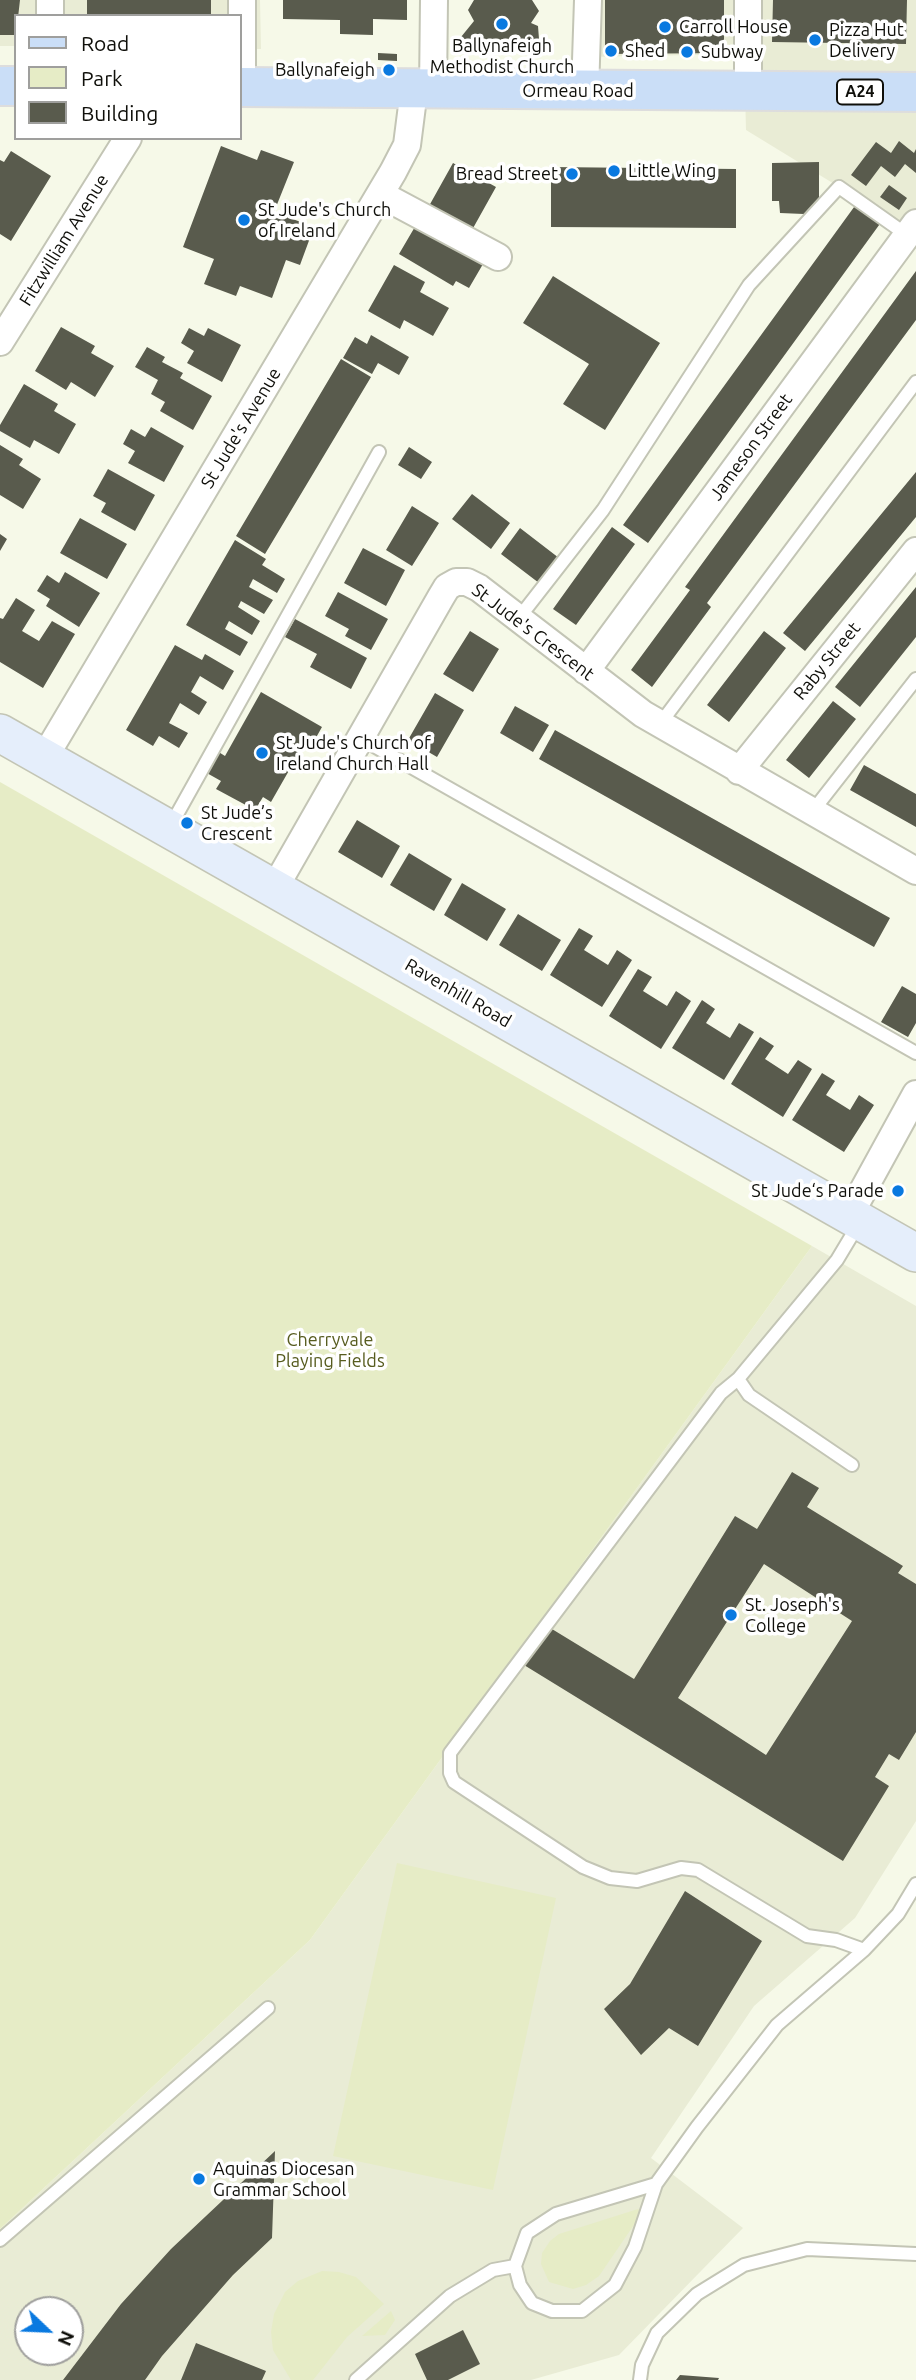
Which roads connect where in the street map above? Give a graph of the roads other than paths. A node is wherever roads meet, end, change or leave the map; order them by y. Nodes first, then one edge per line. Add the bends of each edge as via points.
1 (434, 0) edge
2 (588, 0) edge
3 (748, 0) edge
4 (242, 88) edge
5 (424, 90) junction
6 (585, 91) junction
7 (748, 91) junction
8 (916, 92) edge
9 (127, 140) edge
10 (380, 194) junction
11 (912, 229) edge
12 (498, 257) dead end
13 (0, 342) edge
14 (916, 382) edge
15 (379, 452) dead end
16 (916, 551) edge
17 (518, 619) junction
18 (586, 671) junction
19 (916, 679) edge
20 (660, 724) junction
21 (0, 733) edge
22 (360, 738) junction
23 (44, 758) junction
24 (738, 771) junction
25 (812, 812) junction
26 (169, 828) junction
27 (916, 871) edge
28 (274, 889) junction
29 (916, 1054) edge
30 (916, 1094) edge
31 (855, 1219) junction
32 (916, 1253) edge
33 (738, 1379) junction
34 (852, 1465) dead end
35 (916, 1884) edge
36 (864, 1950) junction
37 (268, 2008) dead end
38 (656, 2184) junction
39 (0, 2241) edge
40 (916, 2254) edge
41 (515, 2266) junction
42 (356, 2380) edge
43 (640, 2380) edge

1 - 5 street, St Jude's Avenue
2 - 6 street
3 - 7 street
4 - 5 main road, Ormeau Road / A24
5 - 6 main road, Ormeau Road / A24
5 - 10 street, St Jude's Avenue via 407,145
6 - 7 main road, Ormeau Road / A24
7 - 8 main road, Ormeau Road / A24
9 - 13 street, Fitzwilliam Avenue
10 - 12 street
10 - 23 street, St Jude's Avenue
11 - 17 lane via 839,187 749,285 603,510
11 - 18 street, Jameson Street
14 - 20 lane
15 - 26 lane
16 - 24 street, Raby Street
17 - 18 street, St Jude's Crescent
17 - 22 street, St Jude's Crescent via 467,582 447,587
18 - 20 street, St Jude's Crescent
19 - 25 lane
20 - 24 street, St Jude's Crescent
21 - 23 main road, Ravenhill Road
22 - 28 street, St Jude's Crescent
22 - 29 lane
23 - 26 main road, Ravenhill Road
24 - 25 street, St Jude's Crescent
25 - 27 street, St Jude's Crescent
26 - 28 main road, Ravenhill Road
28 - 31 main road, Ravenhill Road
30 - 31 street
31 - 32 main road, Ravenhill Road
31 - 33 lane via 837,1260
33 - 34 lane via 749,1395
33 - 36 lane via 721,1392 450,1753 450,1773 454,1782 583,1867 610,1878 637,1881 681,1868 698,1870 807,1936
35 - 36 lane via 898,1914
36 - 38 lane via 777,2025
37 - 39 lane
38 - 41 lane via 556,2214 527,2233
38 - 41 lane via 635,2247 615,2285 582,2311 552,2311 532,2303
40 - 43 lane via 807,2249 744,2265 697,2294 657,2333
41 - 42 lane via 484,2274 450,2296

